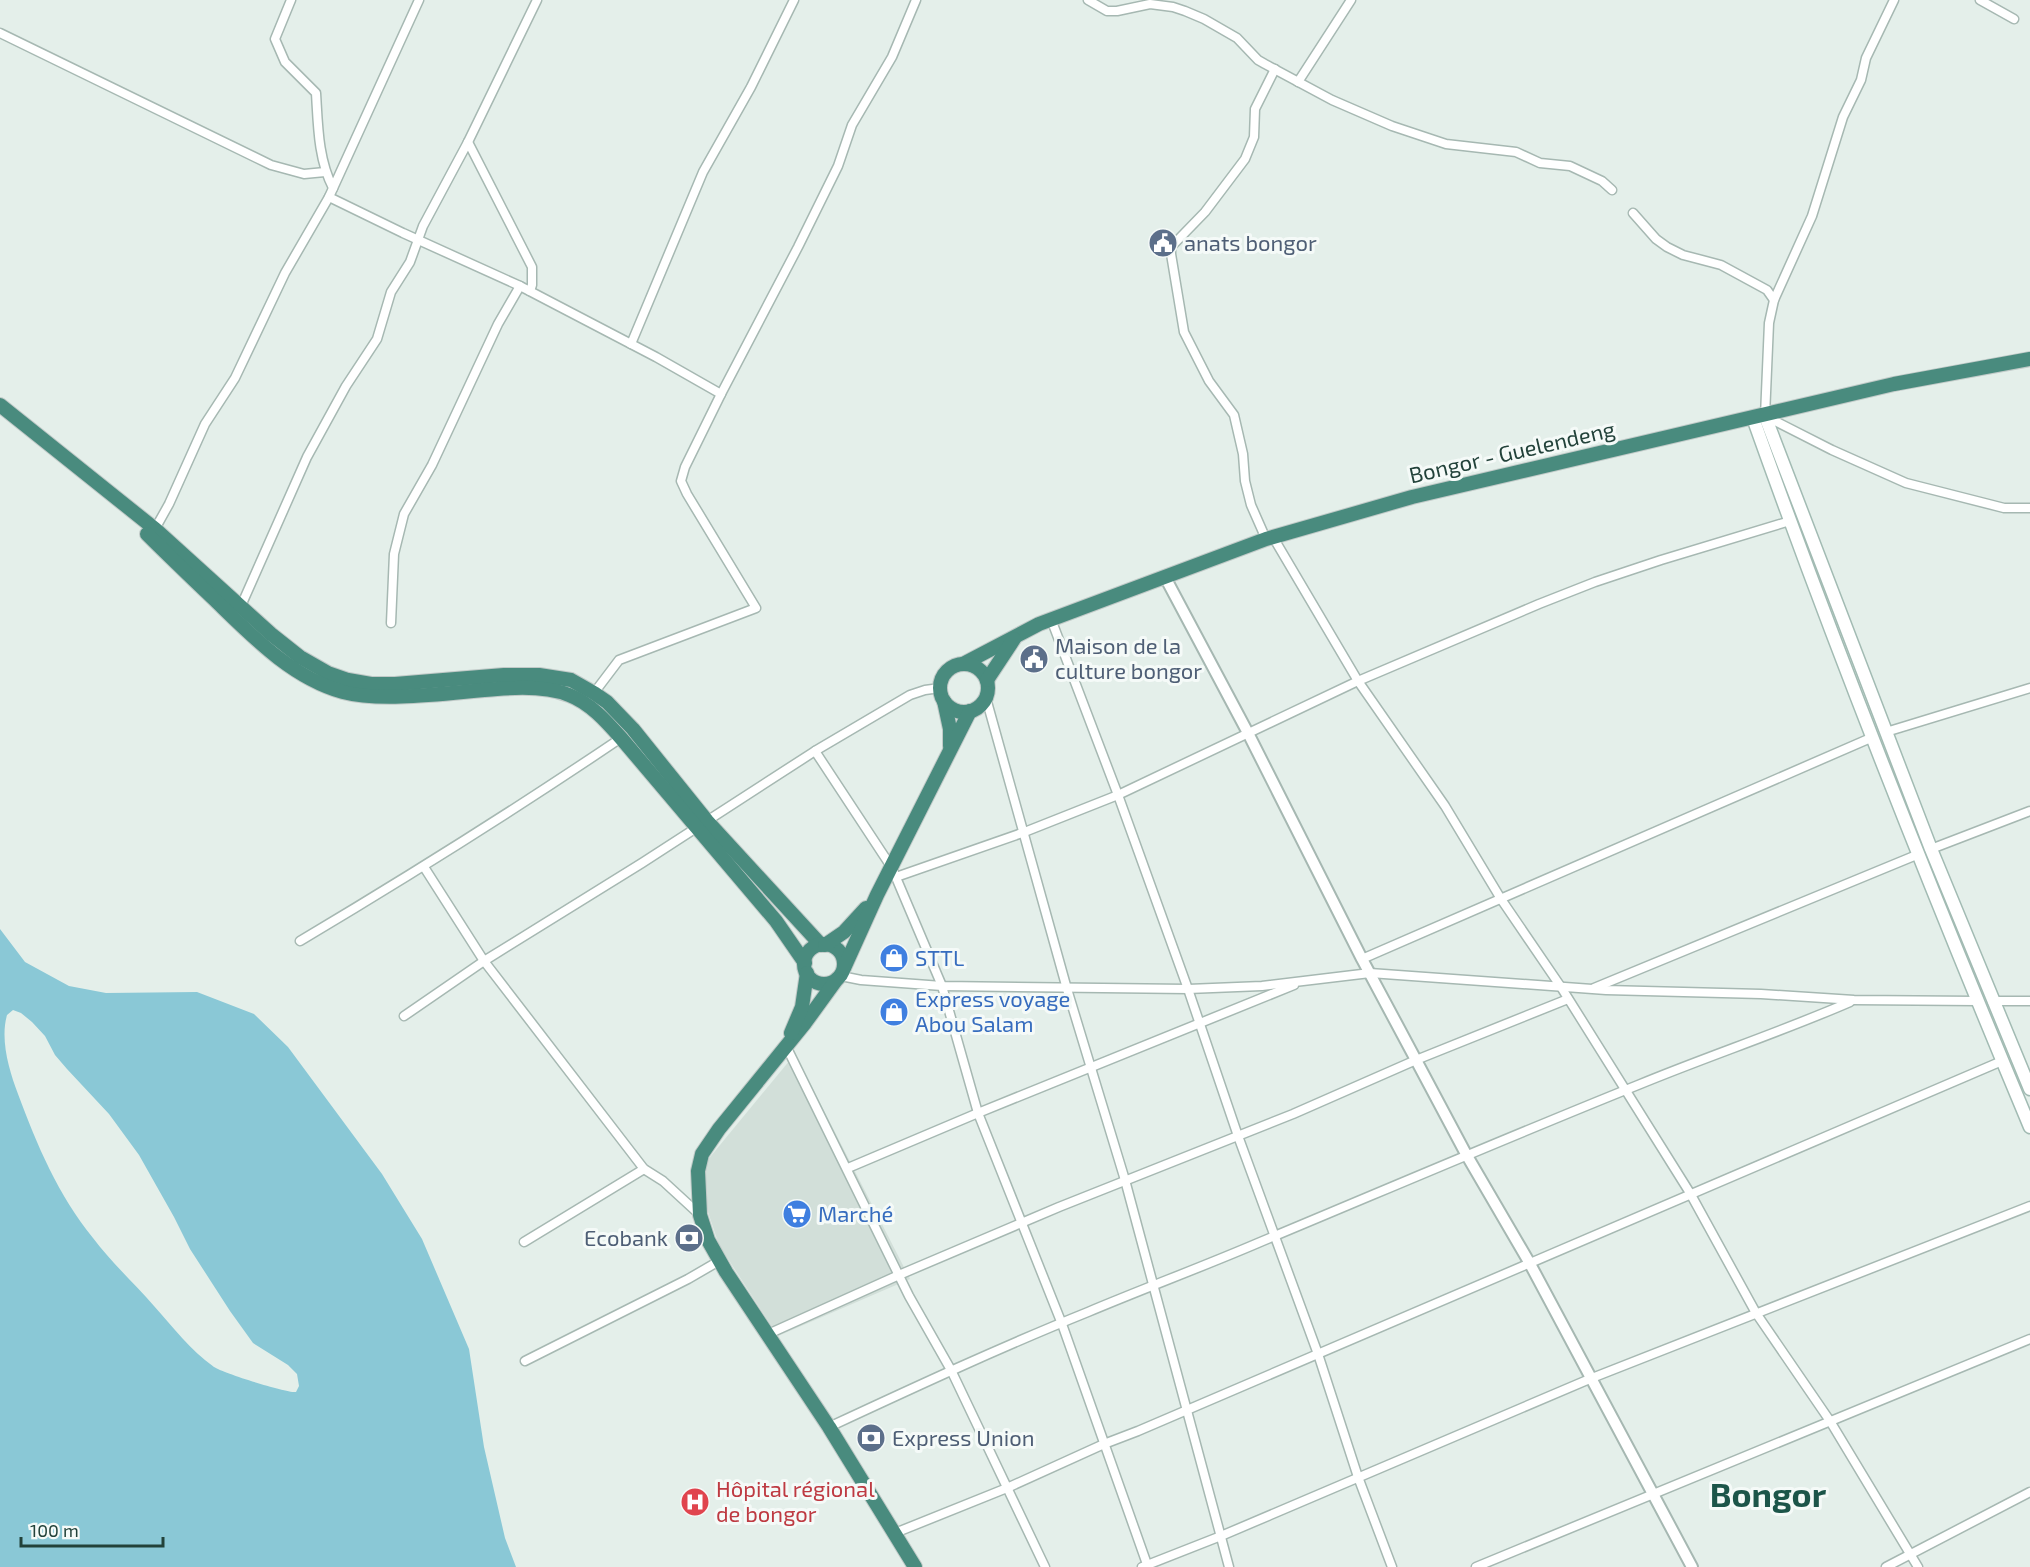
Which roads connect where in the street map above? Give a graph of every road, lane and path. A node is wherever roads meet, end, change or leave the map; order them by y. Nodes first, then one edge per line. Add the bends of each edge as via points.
1 (291, 0) edge
2 (418, 0) edge
3 (537, 0) edge
4 (794, 0) edge
5 (916, 0) edge
6 (1088, 0) edge
7 (1351, 0) edge
8 (1894, 0) edge
9 (1980, 0) edge
10 (2014, 19) dead end
11 (0, 33) edge
12 (1275, 69) junction
13 (1298, 82) junction
14 (468, 142) junction
15 (324, 172) junction
16 (333, 188) junction
17 (1612, 190) dead end
18 (329, 197) junction
19 (1633, 213) dead end
20 (418, 239) junction
21 (520, 286) junction
22 (530, 291) junction
23 (1774, 300) junction
24 (631, 344) junction
25 (2030, 359) edge
26 (721, 394) junction
27 (0, 405) edge
28 (1759, 417) junction
29 (94, 482) junction
30 (2030, 508) edge
31 (1790, 521) junction
32 (155, 530) junction
33 (1269, 538) junction
34 (1165, 577) junction
35 (241, 606) junction
36 (1052, 619) junction
37 (391, 623) dead end
38 (1018, 635) junction
39 (963, 664) junction
40 (987, 680) junction
41 (1358, 681) junction
42 (2030, 688) edge
43 (594, 693) junction
44 (942, 694) junction
45 (986, 698) junction
46 (970, 711) junction
47 (1886, 732) junction
48 (1248, 733) junction
49 (1873, 737) junction
50 (621, 738) junction
51 (815, 751) junction
52 (949, 755) junction
53 (1118, 795) junction
54 (1914, 801) junction
55 (1900, 807) junction
56 (2030, 810) edge
57 (702, 825) junction
58 (1022, 833) junction
59 (1931, 849) junction
60 (1919, 854) junction
61 (424, 867) junction
62 (894, 872) junction
63 (877, 895) junction
64 (1501, 899) junction
65 (300, 941) dead end
66 (823, 945) junction
67 (1362, 959) junction
68 (484, 961) junction
69 (806, 968) junction
70 (1370, 973) junction
71 (841, 974) junction
72 (1304, 981) junction
73 (942, 987) junction
74 (1561, 987) junction
75 (1066, 988) junction
76 (1590, 989) junction
77 (1188, 990) junction
78 (1568, 999) junction
79 (1854, 1000) junction
80 (1977, 1001) junction
81 (1992, 1001) junction
82 (2030, 1001) edge
83 (404, 1016) dead end
84 (1198, 1024) junction
85 (786, 1046) junction
86 (1416, 1060) junction
87 (2002, 1061) junction
88 (1091, 1068) junction
89 (2030, 1089) edge
90 (1625, 1090) junction
91 (978, 1113) junction
92 (2030, 1126) edge
93 (1238, 1136) junction
94 (1466, 1154) junction
95 (848, 1168) junction
96 (644, 1169) junction
97 (1125, 1180) junction
98 (1690, 1193) junction
99 (2030, 1206) edge
100 (700, 1215) junction
101 (1023, 1222) junction
102 (1276, 1236) junction
103 (524, 1242) dead end
104 (719, 1261) junction
105 (1530, 1262) junction
106 (899, 1275) junction
107 (1154, 1286) junction
108 (1756, 1313) junction
109 (1062, 1324) junction
110 (766, 1335) junction
111 (2030, 1339) edge
112 (1318, 1354) junction
113 (525, 1361) dead end
114 (951, 1370) junction
115 (1592, 1378) junction
116 (1187, 1410) junction
117 (1830, 1420) junction
118 (829, 1427) junction
119 (1104, 1444) junction
120 (1358, 1477) junction
121 (1007, 1488) junction
122 (2030, 1492) edge
123 (1651, 1494) junction
124 (895, 1533) junction
125 (1221, 1536) junction
126 (1910, 1555) junction
127 (1146, 1566) edge
128 (915, 1567) edge
129 (1045, 1567) edge
130 (1229, 1567) edge
131 (1392, 1567) edge
132 (1476, 1567) edge
133 (1692, 1567) edge
134 (1886, 1567) edge
135 (1918, 1567) edge

1 - 15 street via 275,39 285,62 316,93
2 - 16 street
3 - 14 street
4 - 24 street via 708,163
5 - 26 street via 888,64 852,124 838,166 798,247
6 - 12 street via 1107,11 1150,4 1185,11 1231,34 1258,60
7 - 13 street
8 - 23 street via 1866,58 1812,216
9 - 10 street
11 - 15 street via 271,165 293,172
12 - 13 street
12 - 33 street via 1255,108 1254,137 1245,159 1205,212 1171,247 1184,332 1209,381 1234,415 1251,505
13 - 17 street via 1432,141 1516,152 1540,162 1570,166
14 - 20 street
14 - 22 street via 532,267
15 - 16 street
16 - 18 street
18 - 20 street
18 - 32 street via 285,273 235,378 205,424
19 - 23 street via 1667,247 1721,265 1767,291
20 - 21 street
20 - 35 street via 392,292 377,339 314,444
21 - 22 street
21 - 37 street via 404,514 394,554
22 - 24 street
23 - 28 street
24 - 26 street
25 - 28 highway, Bongor - Guelendeng via 1894,384
26 - 43 street via 681,480 756,608 619,660
27 - 29 highway
28 - 30 street via 1906,483 2004,508
28 - 31 main road
28 - 33 highway, Bongor - Guelendeng via 1431,492
28 - 47 main road
29 - 32 highway
29 - 50 highway via 242,625 291,668 320,684 369,696 512,688 568,694 587,705
31 - 41 street via 1595,582
31 - 49 main road
32 - 35 highway
33 - 34 highway, Bongor - Guelendeng
33 - 41 street
34 - 36 highway, Bongor - Guelendeng
34 - 48 street
35 - 43 highway via 300,657 348,680 395,684 539,675 571,680
36 - 38 highway, Bongor - Guelendeng
36 - 53 street
38 - 39 highway, Bongor - Guelendeng
38 - 40 highway
39 - 40 highway via 978,668
39 - 44 highway via 945,674
40 - 45 highway
41 - 48 street
41 - 64 street via 1445,806
42 - 47 street
43 - 57 highway via 633,729
44 - 46 highway via 955,710
44 - 51 street via 925,690 909,695
44 - 52 highway via 950,729
45 - 46 highway
45 - 58 street
46 - 52 highway
47 - 54 main road
48 - 53 street
48 - 67 street
49 - 55 main road
49 - 64 street
50 - 57 highway
50 - 61 street
51 - 57 street
51 - 62 street
52 - 62 highway
53 - 58 street
53 - 77 street
54 - 55 main road
54 - 59 main road
55 - 60 main road
56 - 59 street
57 - 66 highway
57 - 68 street
57 - 69 highway via 776,921
58 - 62 street
58 - 75 street
59 - 81 main road
60 - 76 street
60 - 80 main road
61 - 65 street
61 - 68 street
62 - 63 highway
62 - 73 street
63 - 66 highway via 844,932
63 - 71 highway
64 - 67 street
64 - 74 street
66 - 69 highway via 811,950
66 - 71 highway via 840,952
67 - 70 street
68 - 83 street
68 - 96 street
69 - 71 highway via 814,981 823,984
69 - 85 highway via 802,1007
70 - 72 street
70 - 74 street
70 - 86 street
71 - 73 street via 861,980
71 - 85 highway
72 - 77 street
72 - 84 street
73 - 75 street
73 - 91 street
74 - 76 street
74 - 78 street
75 - 77 street
75 - 88 street
76 - 79 street
77 - 84 street
78 - 86 street
78 - 90 street
79 - 80 street
79 - 90 street
80 - 87 main road
81 - 82 street
81 - 89 main road
84 - 88 street
84 - 93 street
85 - 95 street
85 - 100 highway via 702,1154 698,1171
86 - 93 street
86 - 94 street
87 - 92 main road
87 - 98 street
88 - 91 street
88 - 97 street
90 - 94 street
90 - 98 street
91 - 95 street
91 - 101 street
93 - 97 street
93 - 102 street
94 - 102 street
94 - 105 street
95 - 106 street
96 - 100 street
96 - 103 street
97 - 101 street
97 - 107 street
98 - 105 street
98 - 108 street
99 - 108 street
100 - 104 highway
101 - 106 street
101 - 109 street
102 - 107 street
102 - 112 street
104 - 110 highway
104 - 113 street
105 - 112 street
105 - 115 street
106 - 110 street
106 - 114 street
107 - 109 street
107 - 116 street
108 - 115 street
108 - 117 street
109 - 114 street
109 - 119 street
110 - 118 highway
111 - 117 street
112 - 116 street
112 - 120 street
114 - 118 street
114 - 121 street
115 - 120 street
115 - 123 street
116 - 119 street
116 - 125 street
117 - 123 street
117 - 126 street
118 - 124 highway
119 - 121 street
119 - 127 street
120 - 125 street
120 - 131 street
121 - 124 street
121 - 129 street
122 - 126 street
123 - 132 street
123 - 133 street
124 - 128 highway
125 - 127 street
125 - 130 street
126 - 134 street
126 - 135 street

